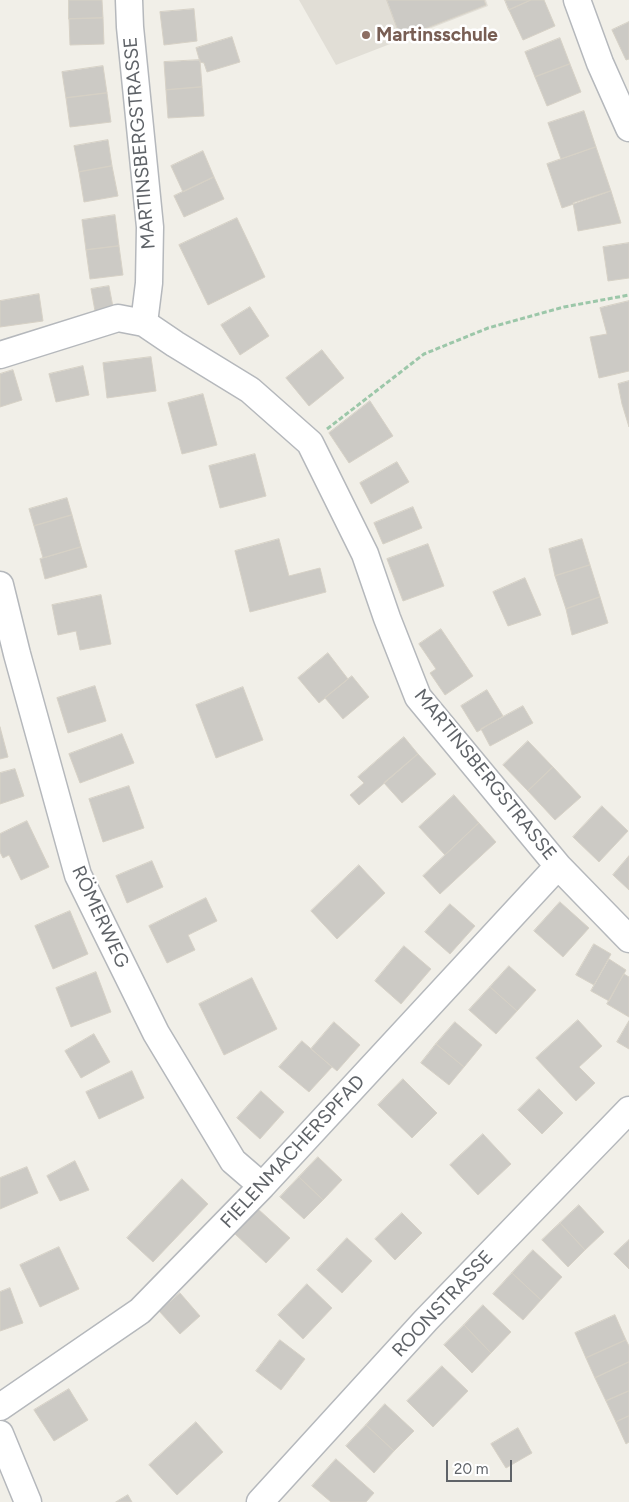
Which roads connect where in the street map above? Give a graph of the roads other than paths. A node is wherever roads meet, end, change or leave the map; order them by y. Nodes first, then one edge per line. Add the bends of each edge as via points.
1 (129, 0) edge
2 (576, 0) edge
3 (629, 128) edge
4 (144, 323) junction
5 (0, 355) edge
6 (0, 586) edge
7 (558, 866) junction
8 (629, 939) edge
9 (629, 1110) edge
10 (262, 1186) junction
11 (0, 1407) edge
12 (0, 1434) edge
13 (28, 1502) edge
14 (260, 1502) edge

1 - 4 street, MARTINSBERGSTRASSE via 150,227
2 - 3 street
4 - 5 street via 118,318
4 - 7 street, MARTINSBERGSTRASSE via 250,390 310,443 365,554 418,696
6 - 10 street, RÖMERWEG via 78,875 156,1033 233,1161
7 - 8 street, MARTINSBERGSTRASSE
7 - 10 street, FIELENMACHERSPFAD
9 - 14 street, ROONSTRASSE via 426,1320
10 - 11 street, FIELENMACHERSPFAD via 140,1311
12 - 13 street

